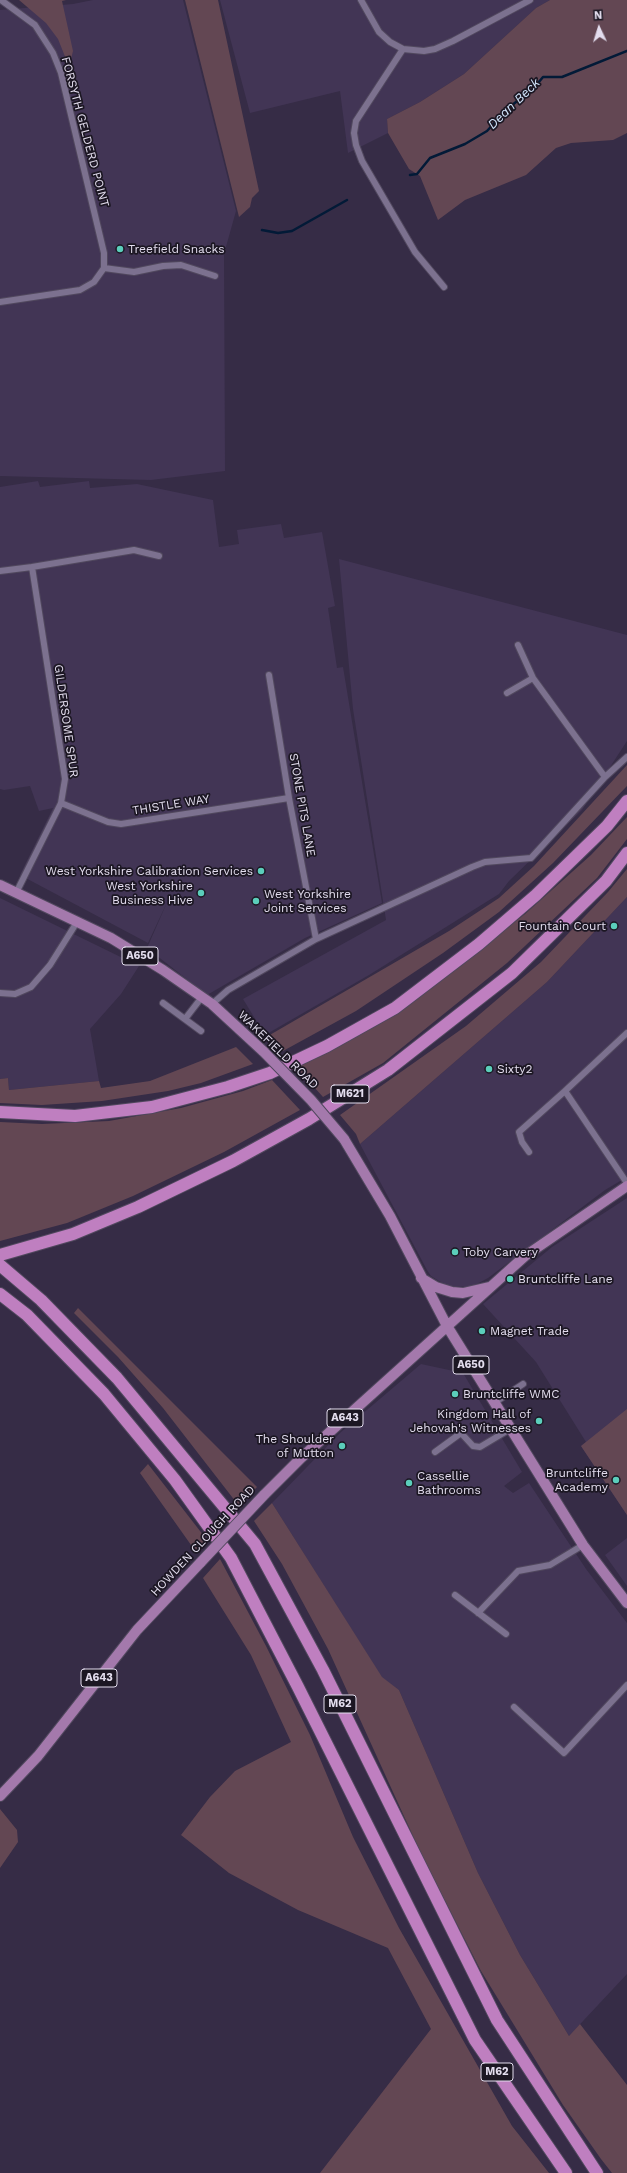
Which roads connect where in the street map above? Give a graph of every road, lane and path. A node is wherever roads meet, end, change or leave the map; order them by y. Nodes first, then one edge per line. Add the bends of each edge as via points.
1 (1, 0) edge
2 (361, 0) edge
3 (530, 0) edge
4 (403, 49) junction
5 (104, 268) junction
6 (215, 276) dead end
7 (444, 287) dead end
8 (0, 302) edge
9 (159, 556) dead end
10 (32, 567) junction
11 (0, 571) edge
12 (518, 645) dead end
13 (269, 675) dead end
14 (532, 678) junction
15 (507, 692) dead end
16 (627, 757) edge
17 (605, 777) junction
18 (289, 798) junction
19 (627, 801) edge
20 (61, 803) junction
21 (627, 854) edge
22 (0, 885) edge
23 (16, 893) junction
24 (77, 922) junction
25 (316, 939) junction
26 (0, 993) edge
27 (202, 997) junction
28 (163, 1003) dead end
29 (212, 1004) junction
30 (184, 1019) junction
31 (201, 1031) dead end
32 (627, 1033) edge
33 (565, 1091) junction
34 (0, 1112) edge
35 (529, 1152) dead end
36 (627, 1183) edge
37 (627, 1186) edge
38 (0, 1254) edge
39 (0, 1265) edge
40 (421, 1278) junction
41 (491, 1286) junction
42 (0, 1294) edge
43 (447, 1326) junction
44 (523, 1384) dead end
45 (494, 1403) junction
46 (510, 1429) junction
47 (435, 1452) dead end
48 (583, 1545) junction
49 (455, 1594) dead end
50 (627, 1603) edge
51 (478, 1613) junction
52 (506, 1634) dead end
53 (627, 1685) edge
54 (514, 1706) dead end
55 (0, 1796) edge
56 (566, 2173) edge
57 (597, 2173) edge

1 - 5 street, FORSYTH GELDERD POINT via 35,25 53,53 61,73 104,253
2 - 4 street via 379,32
3 - 4 street via 434,49
4 - 7 street via 356,121 356,145 362,161 415,252
5 - 6 street via 134,272 181,265
5 - 8 street via 94,282 80,290
9 - 10 street via 134,550
10 - 11 street
10 - 20 street, GILDERSOME SPUR via 65,779
12 - 14 street
13 - 18 street, STONE PITS LANE
14 - 15 street
14 - 17 street
16 - 17 street
17 - 25 street via 531,858 485,862
18 - 20 street, THISTLE WAY via 121,824 108,822
18 - 25 street, STONE PITS LANE
19 - 34 highway via 607,826 536,895 479,944 395,1008 327,1046 270,1073 152,1107 75,1116
20 - 23 street, GILDERSOME SPUR
21 - 38 highway, M621 via 606,881 512,973 388,1070 302,1123 233,1161 145,1203 73,1234
22 - 23 main road, WAKEFIELD ROAD / A650
23 - 24 main road, WAKEFIELD ROAD / A650
24 - 26 street via 50,966 31,987 15,994
24 - 27 main road, WAKEFIELD ROAD / A650 via 111,938
25 - 29 street via 228,990
27 - 29 main road, WAKEFIELD ROAD / A650
27 - 30 street
28 - 30 street
29 - 40 main road, WAKEFIELD ROAD / A650, bridge via 264,1052 344,1139 390,1216
30 - 31 street
32 - 33 street
33 - 35 street via 519,1132
33 - 36 street
37 - 41 main road, A643 via 525,1256
39 - 57 highway, M62 via 118,1378 255,1544 323,1670 497,2020
40 - 41 main road via 436,1287 452,1292 476,1291
40 - 43 main road, WAKEFIELD ROAD / A650
41 - 43 main road, A643
42 - 56 highway, M62 via 27,1315 104,1394 175,1480 231,1558 476,2040
43 - 45 main road, A650
43 - 55 main road, HOWDEN CLOUGH ROAD / A643, bridge via 301,1458 264,1495 138,1630 38,1756
44 - 45 street
45 - 46 main road, A650
46 - 47 street via 480,1447 473,1446 461,1433
46 - 48 main road, A650
48 - 50 main road, A650
48 - 51 street via 550,1566 518,1572
49 - 51 street
51 - 52 street
53 - 54 street via 564,1753

